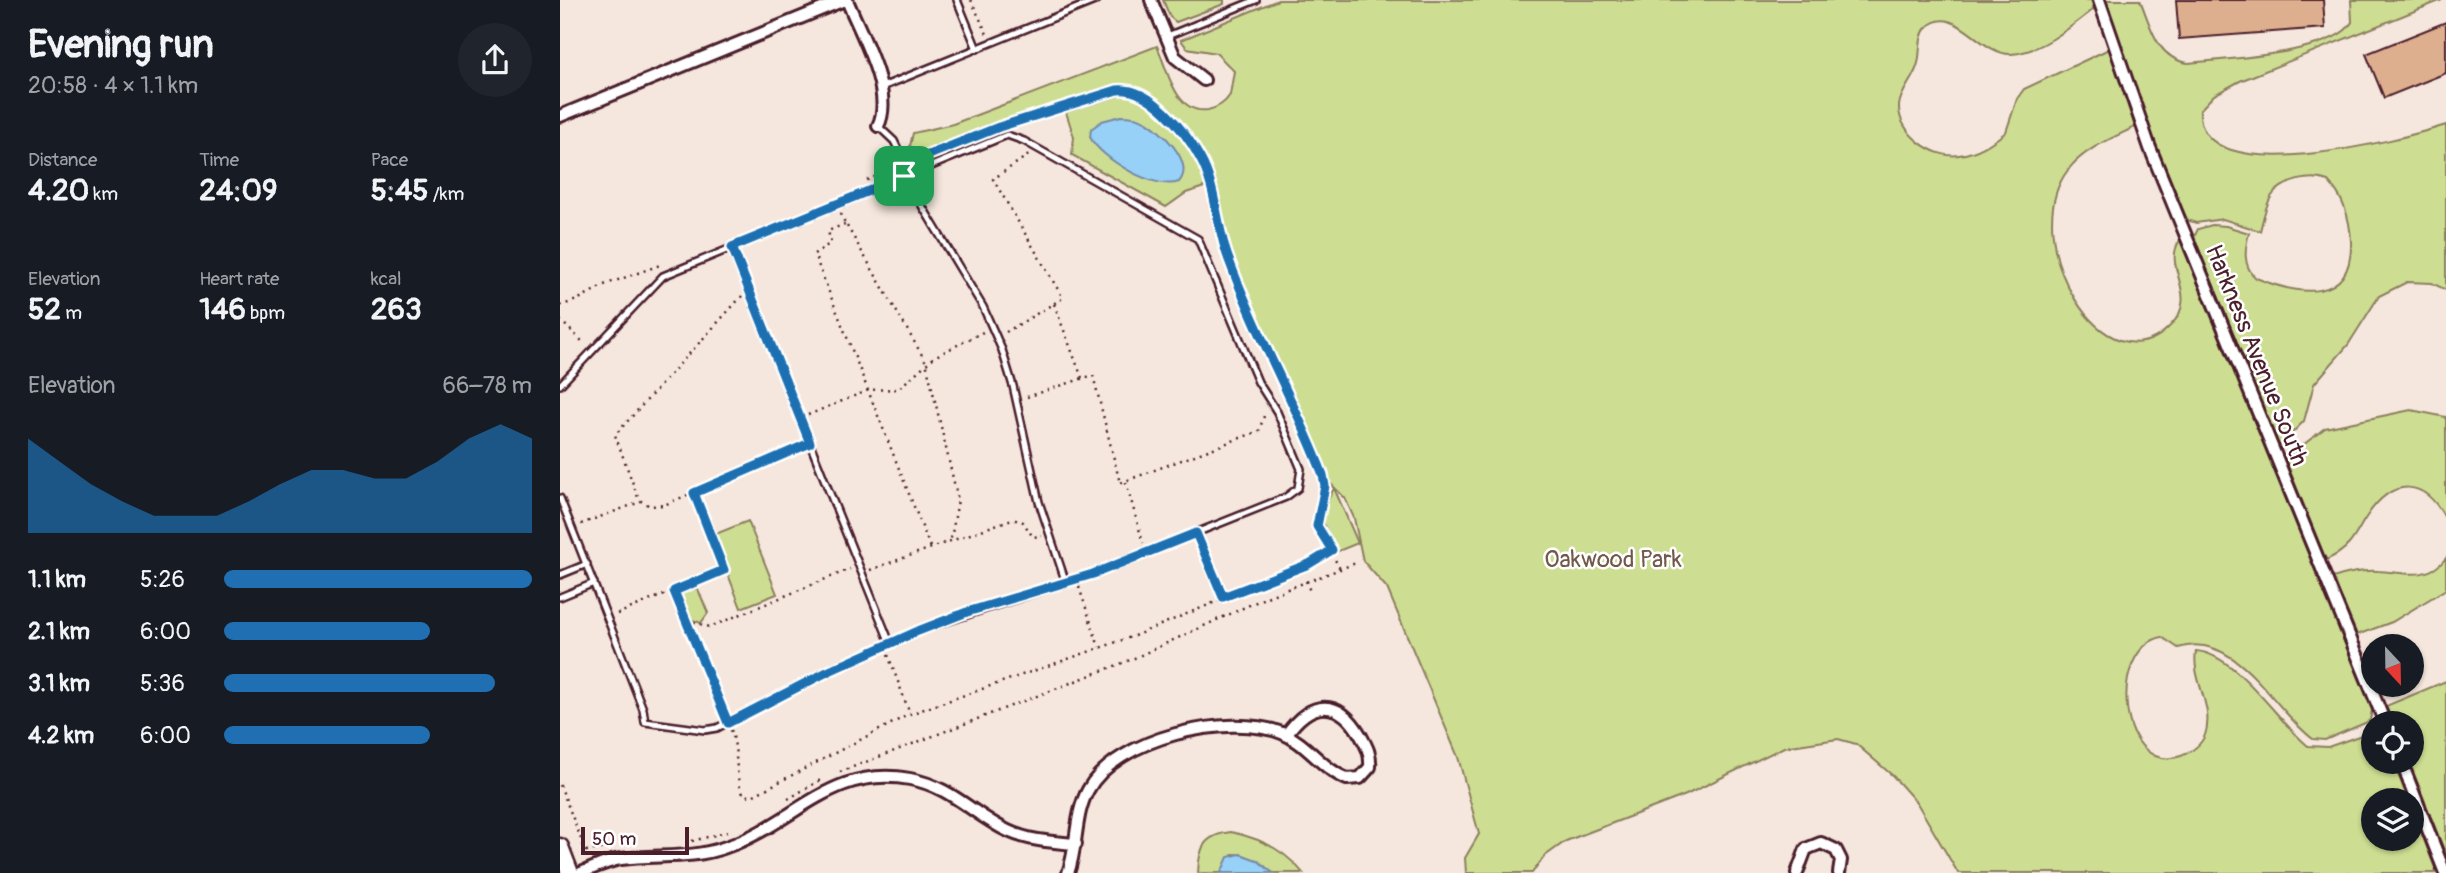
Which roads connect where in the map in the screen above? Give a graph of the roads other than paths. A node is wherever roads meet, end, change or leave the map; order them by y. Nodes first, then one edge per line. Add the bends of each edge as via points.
1 (846, 0) edge
2 (957, 0) edge
3 (1097, 0) edge
4 (1151, 0) edge
5 (1256, 0) edge
6 (2099, 0) edge
7 (1165, 37) junction
8 (976, 49) junction
9 (1204, 80) dead end
10 (882, 87) junction
11 (560, 116) edge
12 (878, 126) joint
13 (907, 175) junction
14 (732, 247) junction
15 (560, 385) edge
16 (560, 498) edge
17 (587, 565) junction
18 (560, 575) edge
19 (594, 583) junction
20 (1066, 583) junction
21 (560, 597) edge
22 (887, 644) junction
23 (2380, 711) edge
24 (1286, 735) junction
25 (2406, 774) edge
26 (1076, 844) junction
27 (560, 847) edge
28 (570, 873) edge
29 (581, 873) edge
30 (1068, 873) edge
31 (1797, 873) edge
32 (1839, 873) edge
33 (2445, 873) edge

1 - 10 street
1 - 11 street
2 - 8 lane
3 - 8 lane
4 - 7 street
5 - 7 lane
6 - 23 street, Harkness Avenue South via 2150,148
7 - 9 street via 1178,60
8 - 10 lane
10 - 12 street via 884,107
12 - 13 lane via 894,141
13 - 14 lane
13 - 20 lane via 993,327 1017,400 1038,502
13 - 20 lane via 1003,136 1014,137 1198,239 1258,382 1301,469 1298,488 1286,497
14 - 15 lane via 663,276
14 - 22 lane
16 - 17 lane
17 - 18 lane
17 - 19 lane
19 - 21 lane
19 - 22 lane via 646,724 705,730 728,723
20 - 22 lane via 967,612
24 - 24 street via 1346,779 1360,778 1370,767 1368,750 1354,724 1335,708 1308,712
24 - 26 street via 1214,727 1130,752 1106,768 1088,790
25 - 33 street
26 - 29 street via 1018,835 939,787 881,776 829,789 771,828 724,848 681,858 621,859
26 - 30 street
27 - 28 main road
31 - 32 street via 1806,849 1823,843 1838,852

